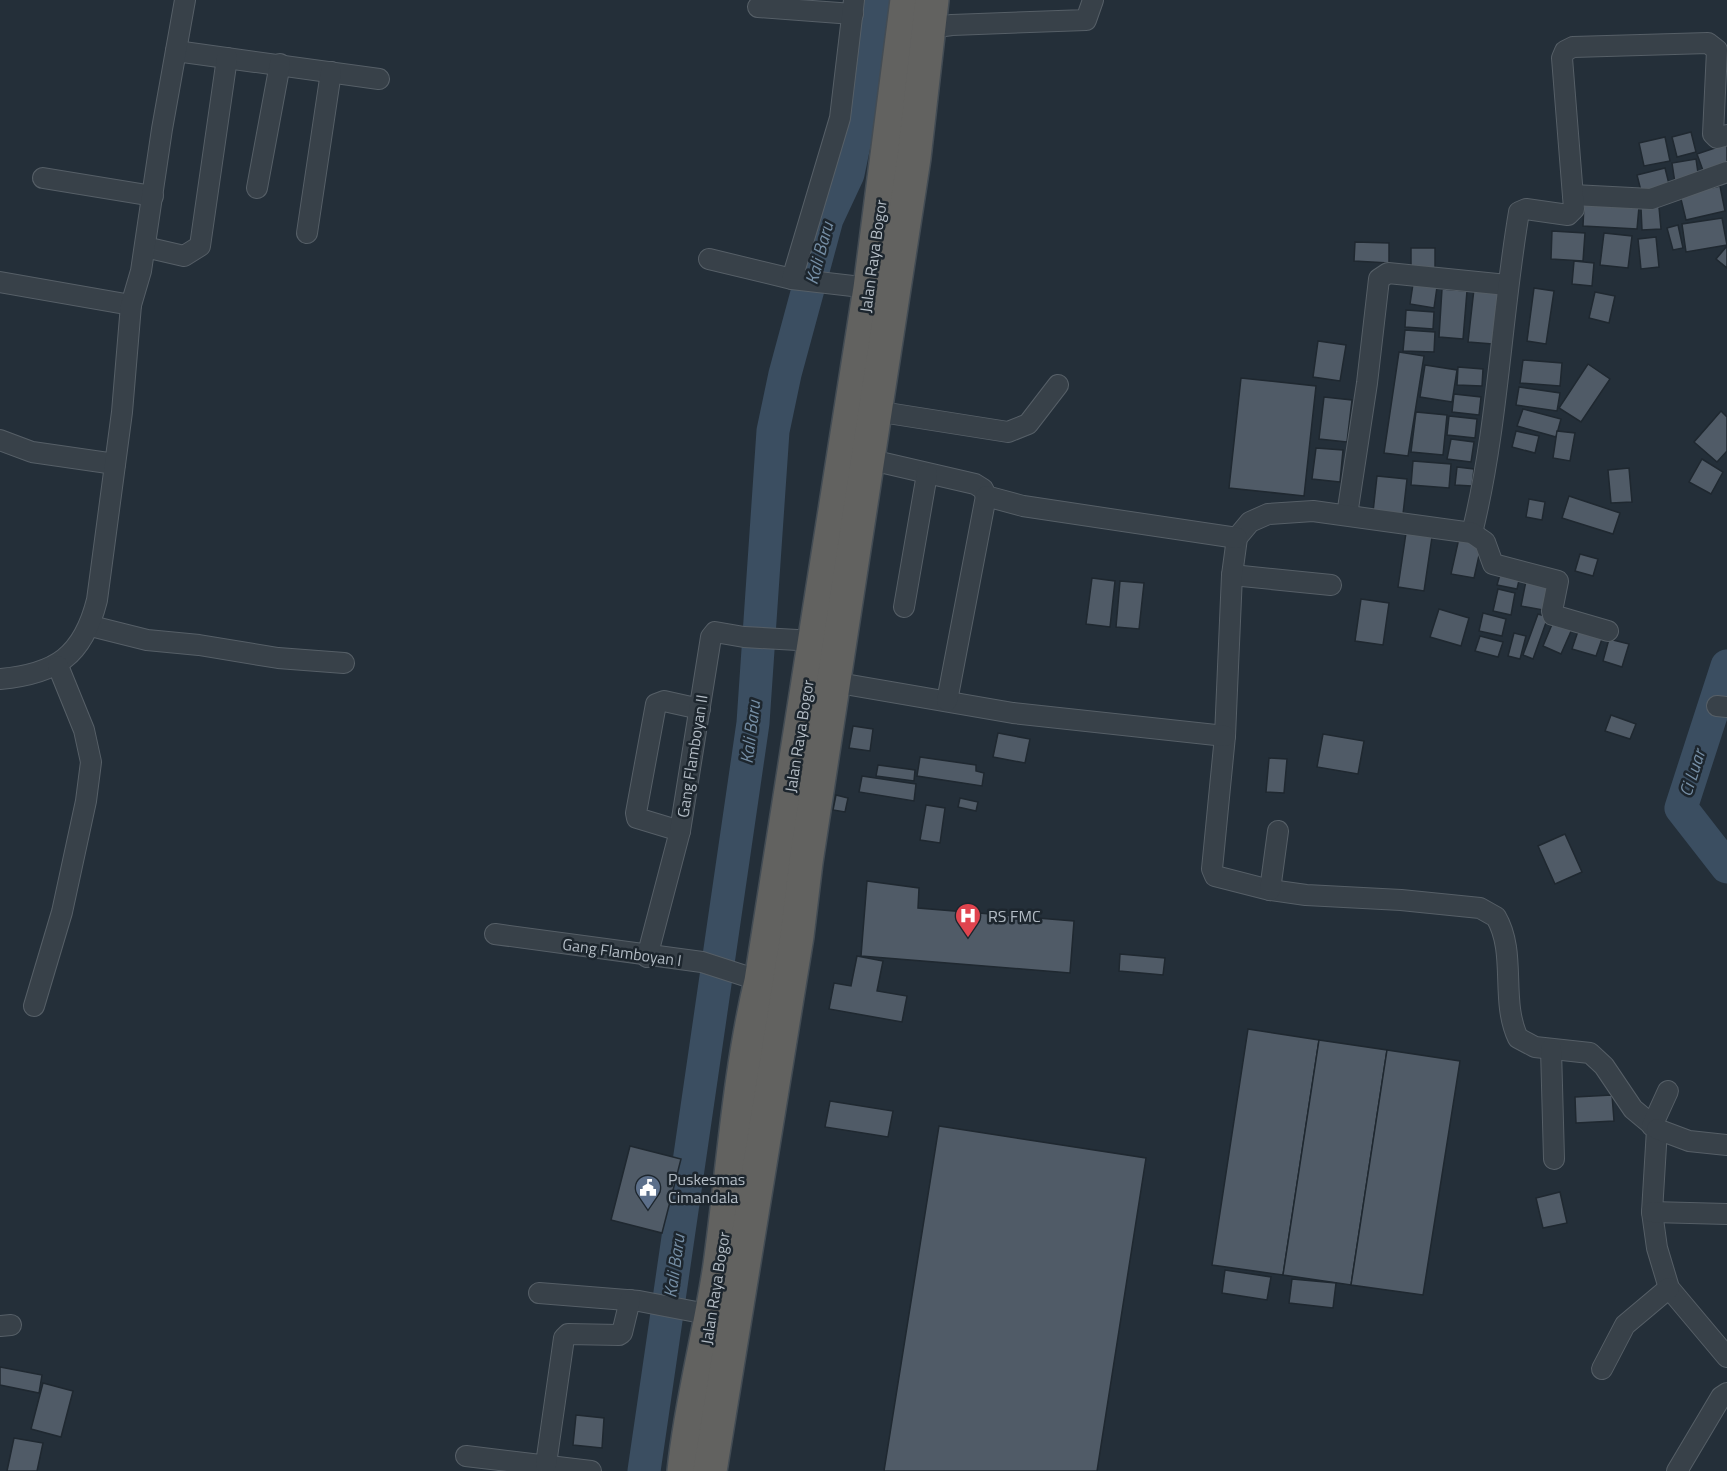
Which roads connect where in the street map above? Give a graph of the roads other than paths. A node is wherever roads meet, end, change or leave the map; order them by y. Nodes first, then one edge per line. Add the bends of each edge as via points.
1 (185, 0) edge
2 (907, 0) edge
3 (1094, 0) edge
4 (758, 7) dead end
5 (854, 7) edge
6 (931, 14) edge
7 (176, 51) junction
8 (227, 58) junction
9 (280, 64) junction
10 (331, 72) junction
11 (379, 79) dead end
12 (1727, 135) edge
13 (1727, 172) edge
14 (43, 178) dead end
15 (257, 188) dead end
16 (1573, 195) junction
17 (153, 196) junction
18 (307, 233) dead end
19 (145, 247) junction
20 (709, 260) dead end
21 (797, 280) junction
22 (0, 282) edge
23 (1507, 285) junction
24 (861, 287) junction
25 (131, 305) junction
26 (1058, 384) dead end
27 (875, 411) junction
28 (0, 440) edge
29 (867, 459) junction
30 (115, 464) junction
31 (927, 474) junction
32 (986, 496) junction
33 (1347, 515) junction
34 (1472, 533) junction
35 (1237, 538) junction
36 (1232, 575) junction
37 (1331, 585) dead end
38 (904, 607) dead end
39 (91, 626) junction
40 (1608, 631) dead end
41 (804, 640) junction
42 (344, 663) dead end
43 (58, 666) junction
44 (0, 679) edge
45 (833, 682) junction
46 (947, 701) junction
47 (700, 709) junction
48 (1225, 736) junction
49 (680, 831) junction
50 (1278, 831) dead end
51 (1270, 890) junction
52 (495, 934) dead end
53 (647, 957) junction
54 (754, 979) junction
55 (34, 1006) dead end
56 (1551, 1048) junction
57 (1668, 1091) dead end
58 (1654, 1128) junction
59 (1727, 1145) edge
60 (1554, 1160) dead end
61 (1652, 1212) junction
62 (1727, 1214) edge
63 (1669, 1288) junction
64 (539, 1293) dead end
65 (637, 1301) junction
66 (699, 1312) junction
67 (1727, 1357) edge
68 (1602, 1369) dead end
69 (1727, 1393) edge
70 (466, 1456) dead end
71 (546, 1464) junction
72 (591, 1471) edge
73 (684, 1471) edge
74 (710, 1471) edge
75 (1677, 1471) edge

1 - 7 street
2 - 24 highway, Jalan Raya Bogor
3 - 6 street via 1086,20 952,25
4 - 5 street
5 - 21 street via 840,118
6 - 27 highway, Jalan Raya Bogor via 914,158
7 - 8 street
7 - 17 street
8 - 9 street
8 - 19 street via 200,246 184,256
9 - 10 street
9 - 15 street
10 - 11 street
10 - 18 street
12 - 16 street via 1717,138 1713,134 1717,50 1708,43 1573,47 1562,58
13 - 16 street via 1652,199
14 - 17 street
16 - 23 street via 1574,209 1568,215 1526,209 1519,212
17 - 19 street
19 - 25 street
20 - 21 street
21 - 24 street
22 - 25 street
23 - 33 street via 1388,273 1379,279
23 - 34 street via 1496,396
24 - 41 highway, Jalan Raya Bogor
25 - 30 street
26 - 27 street via 1028,424 1008,432
27 - 29 highway, Jalan Raya Bogor
28 - 30 street via 32,452
29 - 31 street
29 - 45 highway, Jalan Raya Bogor
30 - 39 street
31 - 32 street via 975,484
31 - 38 street
32 - 35 street via 1023,506
32 - 46 street
33 - 34 street
33 - 35 street via 1313,511 1268,514 1250,522
34 - 40 street via 1485,542 1493,564 1558,581 1553,615
35 - 36 street
36 - 37 street
36 - 48 street
39 - 42 street via 147,640
39 - 43 street
41 - 47 street, Gang Flamboyan II via 744,638 715,632
41 - 54 highway, Jalan Raya Bogor
43 - 44 street
43 - 55 street via 84,730 91,762 62,912
45 - 46 street
45 - 74 highway, Jalan Raya Bogor via 797,936
46 - 48 street via 1013,713
47 - 49 street, Gang Flamboyan II
47 - 49 street via 664,701 656,704 636,813 637,818
48 - 51 street via 1212,869 1215,876
49 - 53 street, Gang Flamboyan II
50 - 51 street
51 - 56 street via 1480,908 1497,916 1504,934 1518,1038 1527,1044
52 - 53 street, Gang Flamboyan I
53 - 54 street, Gang Flamboyan I via 702,962
54 - 66 highway, Jalan Raya Bogor via 751,1029
56 - 58 street via 1590,1053 1605,1065 1633,1109
56 - 60 street
57 - 58 street
58 - 59 street via 1689,1141
58 - 61 street
61 - 62 street
61 - 63 street
63 - 67 street
63 - 68 street via 1626,1325
64 - 65 street
65 - 66 street
65 - 71 street via 619,1335 567,1334 564,1338
66 - 73 highway, Jalan Raya Bogor
69 - 75 street
70 - 71 street
71 - 72 street

